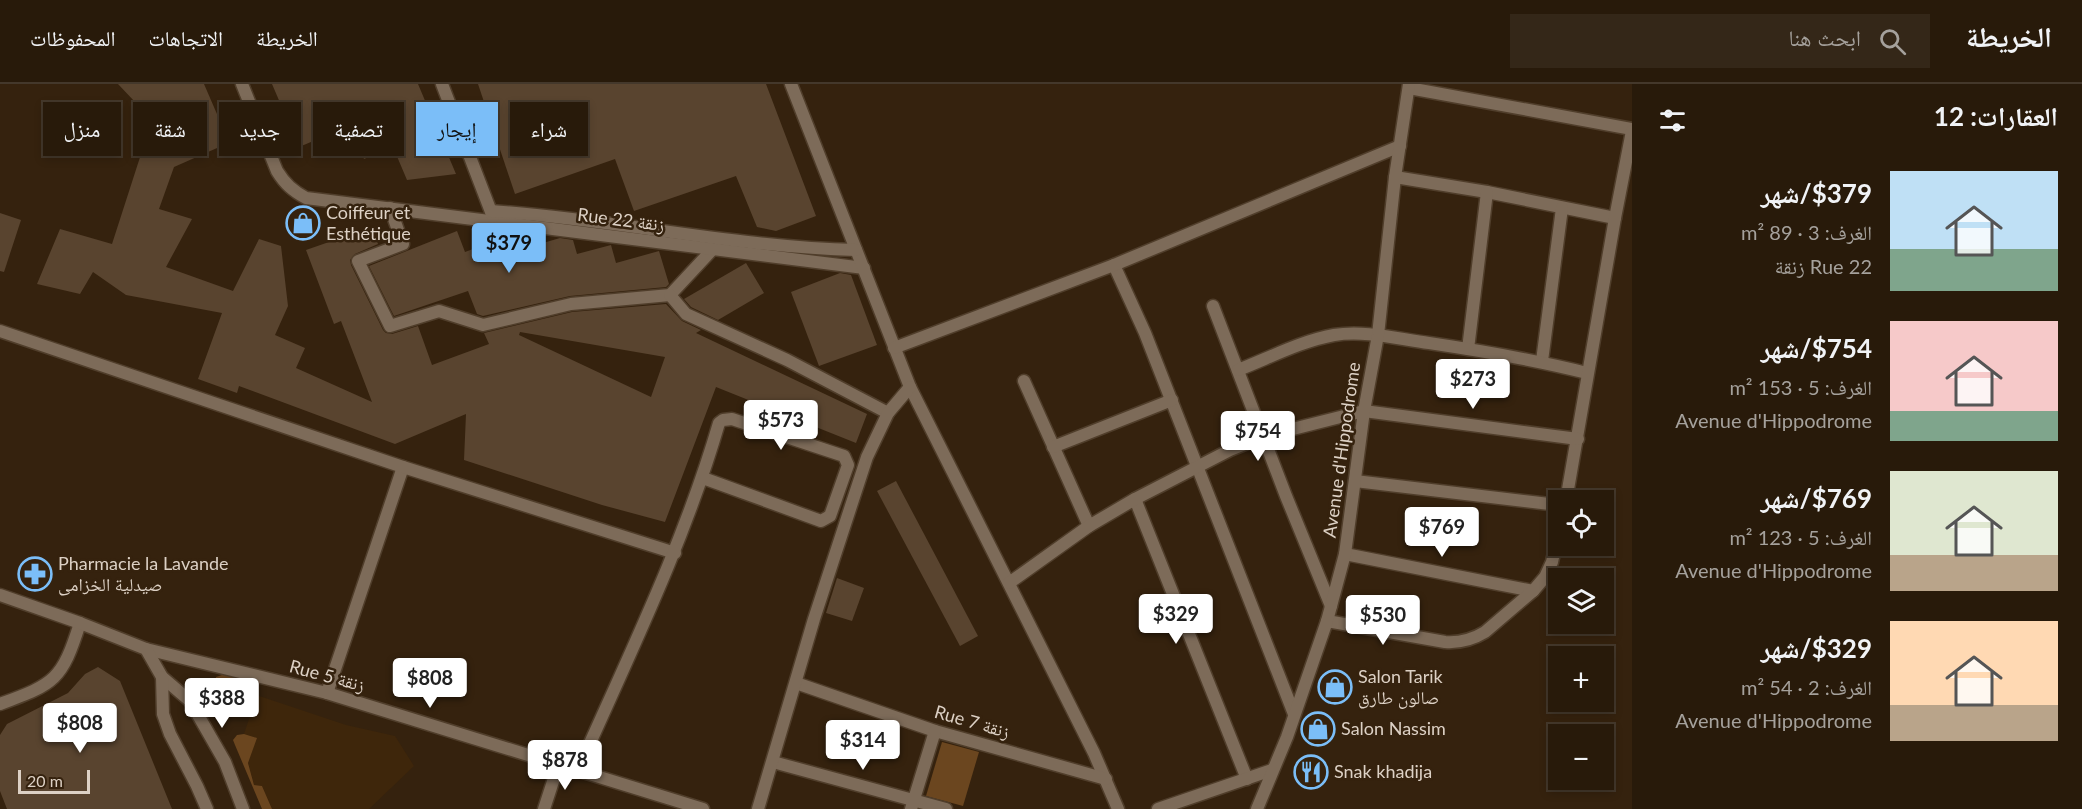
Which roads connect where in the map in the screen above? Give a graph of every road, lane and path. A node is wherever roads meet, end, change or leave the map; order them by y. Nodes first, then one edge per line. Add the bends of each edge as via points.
1 (242, 84) edge
2 (442, 84) edge
3 (791, 84) edge
4 (1409, 86) edge
5 (1632, 130) edge
6 (1400, 146) junction
7 (1395, 177) junction
8 (1487, 192) junction
9 (390, 208) junction
10 (1562, 208) junction
11 (493, 216) junction
12 (1615, 218) junction
13 (712, 250) junction
14 (856, 250) junction
15 (1114, 265) junction
16 (864, 268) junction
17 (670, 295) junction
18 (1213, 306) dead end
19 (0, 331) edge
20 (1378, 335) junction
21 (894, 348) junction
22 (1468, 349) junction
23 (1542, 361) junction
24 (1239, 370) junction
25 (1587, 373) junction
26 (1024, 381) dead end
27 (910, 387) junction
28 (1172, 400) junction
29 (1364, 411) junction
30 (888, 413) junction
31 (1264, 436) junction
32 (1578, 439) junction
33 (1053, 447) junction
34 (1197, 466) junction
35 (404, 467) junction
36 (703, 478) junction
37 (1355, 481) junction
38 (1568, 490) edge
39 (1135, 499) junction
40 (1548, 504) edge
41 (1089, 526) junction
42 (675, 553) junction
43 (1344, 554) junction
44 (1553, 556) edge
45 (1009, 584) junction
46 (1533, 591) junction
47 (0, 595) edge
48 (1331, 606) junction
49 (1327, 621) junction
50 (80, 623) junction
51 (146, 649) junction
52 (162, 677) junction
53 (796, 683) junction
54 (327, 693) junction
55 (0, 704) edge
56 (1294, 714) junction
57 (935, 731) junction
58 (773, 762) junction
59 (559, 763) junction
60 (578, 770) junction
61 (1272, 770) junction
62 (1106, 778) junction
63 (1247, 779) junction
64 (913, 805) edge
65 (696, 808) edge
66 (207, 809) edge
67 (243, 809) edge
68 (544, 809) edge
69 (758, 809) edge
70 (946, 809) edge
71 (1118, 809) edge
72 (1158, 809) edge
73 (1257, 809) edge

1 - 9 street, Rue 22 زنقة via 277,171 293,191 306,198
2 - 11 street
3 - 14 street
4 - 5 street
4 - 6 street, Avenue d'Hippodrome
5 - 12 street
6 - 7 street, Avenue d'Hippodrome
6 - 15 street
7 - 8 street
7 - 20 street, Avenue d'Hippodrome
8 - 10 street
8 - 22 street
9 - 11 street, Rue 22 زنقة
9 - 17 street via 403,244 358,261 390,326 439,311 483,325 571,304
10 - 12 street
10 - 23 street
11 - 13 street, Rue 22 زنقة
11 - 14 street via 546,214 654,230
12 - 25 street
13 - 16 street, Rue 22 زنقة
13 - 17 street
14 - 16 street
15 - 21 street
15 - 28 street
16 - 21 street
17 - 30 street via 686,314 787,360
18 - 24 street
19 - 35 street
20 - 22 street
20 - 24 street via 1334,335
20 - 29 street, Avenue d'Hippodrome
21 - 27 street
22 - 23 street
23 - 25 street
24 - 31 street
25 - 32 street
26 - 33 street
27 - 30 street
27 - 45 street
28 - 33 street
28 - 34 street
29 - 31 street
29 - 32 street
29 - 37 street, Avenue d'Hippodrome
30 - 53 street via 867,457
31 - 34 street
31 - 48 street
32 - 38 street
33 - 41 street
34 - 39 street
34 - 56 street
35 - 42 street
35 - 54 street
36 - 36 street via 719,423 727,418 844,456 848,465 830,516 821,520
36 - 42 street
37 - 40 street
37 - 43 street, Avenue d'Hippodrome
39 - 41 street
39 - 63 street
41 - 45 street
42 - 60 street
43 - 46 street
43 - 48 street, Avenue d'Hippodrome
44 - 46 street via 1549,570
45 - 62 street
46 - 49 street via 1485,632 1464,641 1445,642
47 - 50 street, Rue 5 زنقة
48 - 49 street, Avenue d'Hippodrome
49 - 56 street, Avenue d'Hippodrome
50 - 51 street, Rue 5 زنقة
50 - 55 street via 69,657 56,678 41,689
51 - 52 street
51 - 54 street, Rue 5 زنقة
52 - 66 street via 163,714
52 - 67 street via 190,701 225,762
53 - 57 street, Rue 7 زنقة
53 - 58 street
54 - 59 street, Rue 5 زنقة
56 - 61 street, Avenue d'Hippodrome
57 - 62 street, Rue 7 زنقة
57 - 64 street
58 - 64 street
58 - 69 street
59 - 60 street, Rue 5 زنقة
59 - 68 street
60 - 65 street, Rue 5 زنقة
61 - 63 street
61 - 73 street, Avenue d'Hippodrome
62 - 71 street
63 - 72 street
64 - 70 street

